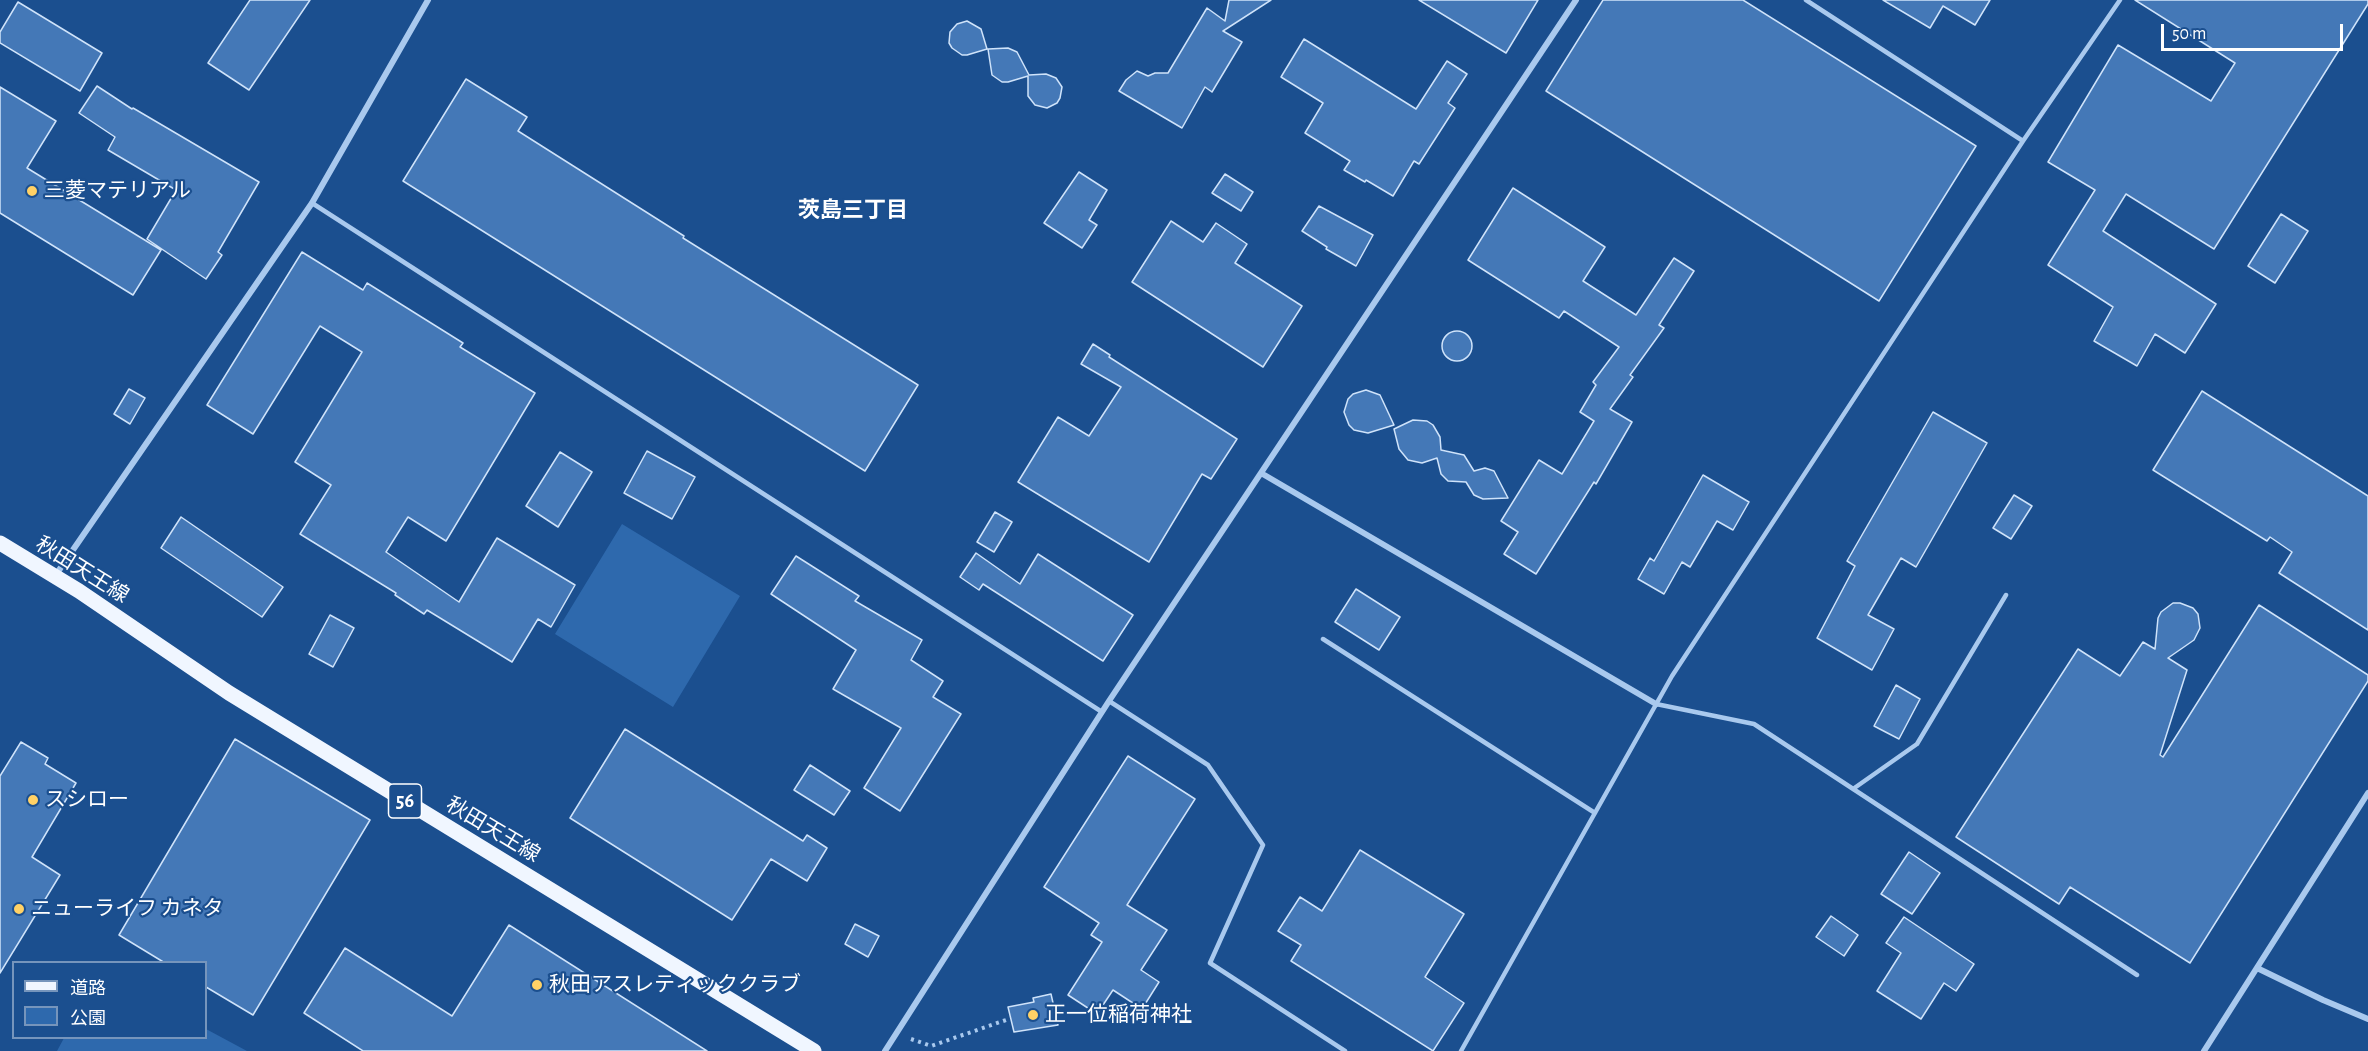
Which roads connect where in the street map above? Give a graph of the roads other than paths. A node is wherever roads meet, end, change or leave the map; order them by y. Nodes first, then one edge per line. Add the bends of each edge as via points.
1 (428, 0) edge
2 (1576, 0) edge
3 (1806, 0) edge
4 (2120, 0) edge
5 (2023, 141) junction
6 (312, 203) junction
7 (1261, 473) junction
8 (0, 543) edge
9 (55, 577) junction
10 (2006, 595) dead end
11 (1323, 639) dead end
12 (1109, 701) junction
13 (1656, 704) junction
14 (1102, 712) junction
15 (1853, 789) junction
16 (2368, 793) edge
17 (1595, 813) junction
18 (2257, 968) junction
19 (2137, 975) dead end
20 (2368, 1019) edge
21 (814, 1051) edge
22 (885, 1051) edge
23 (1346, 1051) edge
24 (1461, 1051) edge
25 (2204, 1051) edge

1 - 6 street
2 - 7 street
3 - 5 lane
4 - 5 lane
5 - 13 lane
6 - 9 street
6 - 14 lane
7 - 12 street
7 - 13 street
8 - 9 main road, 秋田天王線 / 56
9 - 21 main road, 秋田天王線 / 56 via 229,693
10 - 15 lane via 1917,744
11 - 17 lane
12 - 14 street
12 - 23 lane via 1208,765 1263,845 1210,963
13 - 15 lane via 1754,724
13 - 17 lane
14 - 22 street
15 - 19 lane
16 - 18 street
17 - 24 lane
18 - 20 street
18 - 25 street

